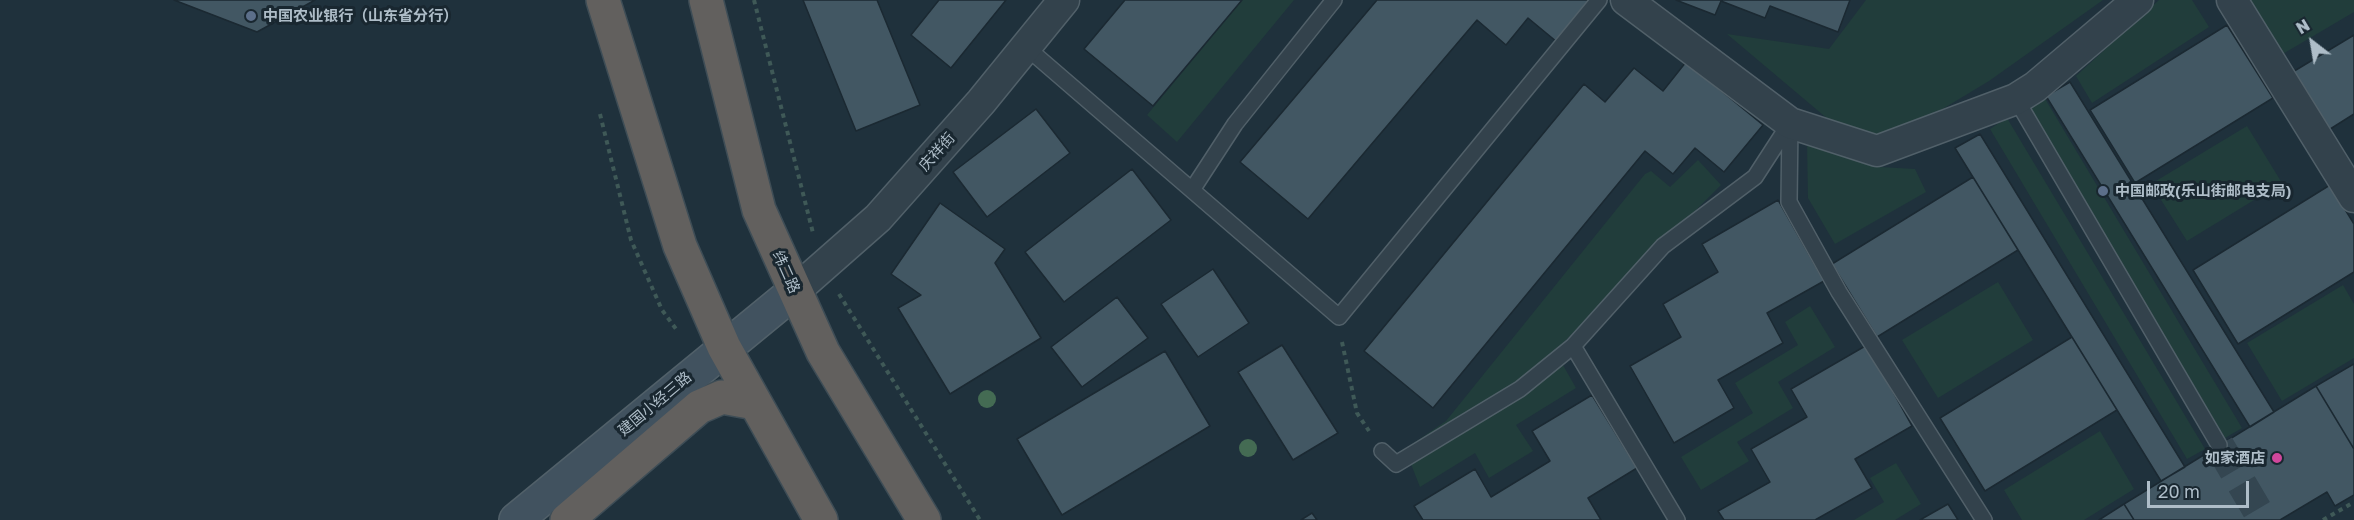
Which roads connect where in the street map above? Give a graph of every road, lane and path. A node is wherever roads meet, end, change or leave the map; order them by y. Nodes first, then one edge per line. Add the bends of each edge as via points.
1 (603, 0) edge
2 (706, 0) edge
3 (1064, 0) edge
4 (1334, 0) edge
5 (1599, 0) edge
6 (1626, 0) edge
7 (2138, 0) edge
8 (2232, 0) edge
9 (1026, 47) junction
10 (2016, 99) junction
11 (1790, 123) junction
12 (1192, 190) junction
13 (2353, 193) edge
14 (795, 291) junction
15 (1339, 317) junction
16 (1574, 346) junction
17 (724, 347) junction
18 (755, 403) junction
19 (2219, 445) tunnel mouth
20 (1382, 451) joint
21 (2354, 502) edge
22 (516, 520) edge
23 (567, 520) edge
24 (821, 520) edge
25 (924, 520) edge
26 (1677, 520) edge
27 (1984, 520) edge
28 (2323, 520) edge

1 - 17 highway via 680,246
2 - 14 highway, 纬二路 via 759,210
3 - 9 street, 庆祥街
4 - 12 lane via 1235,124
5 - 15 lane
6 - 11 street
7 - 10 street
8 - 13 street
9 - 12 lane
9 - 14 street, 庆祥街 via 878,218
10 - 11 street via 1877,151
10 - 19 lane
11 - 16 lane via 1755,177 1663,246
11 - 27 lane via 1789,202 1839,292
12 - 15 lane
14 - 17 main road, 建国小经三路
14 - 25 highway, 纬二路 via 823,352
15 - 20 path via 1345,366 1357,413
16 - 20 lane via 1520,389 1396,464
16 - 26 lane
17 - 18 highway
17 - 22 main road, 建国小经三路
18 - 23 highway via 722,397 699,407
18 - 24 highway
21 - 28 path

